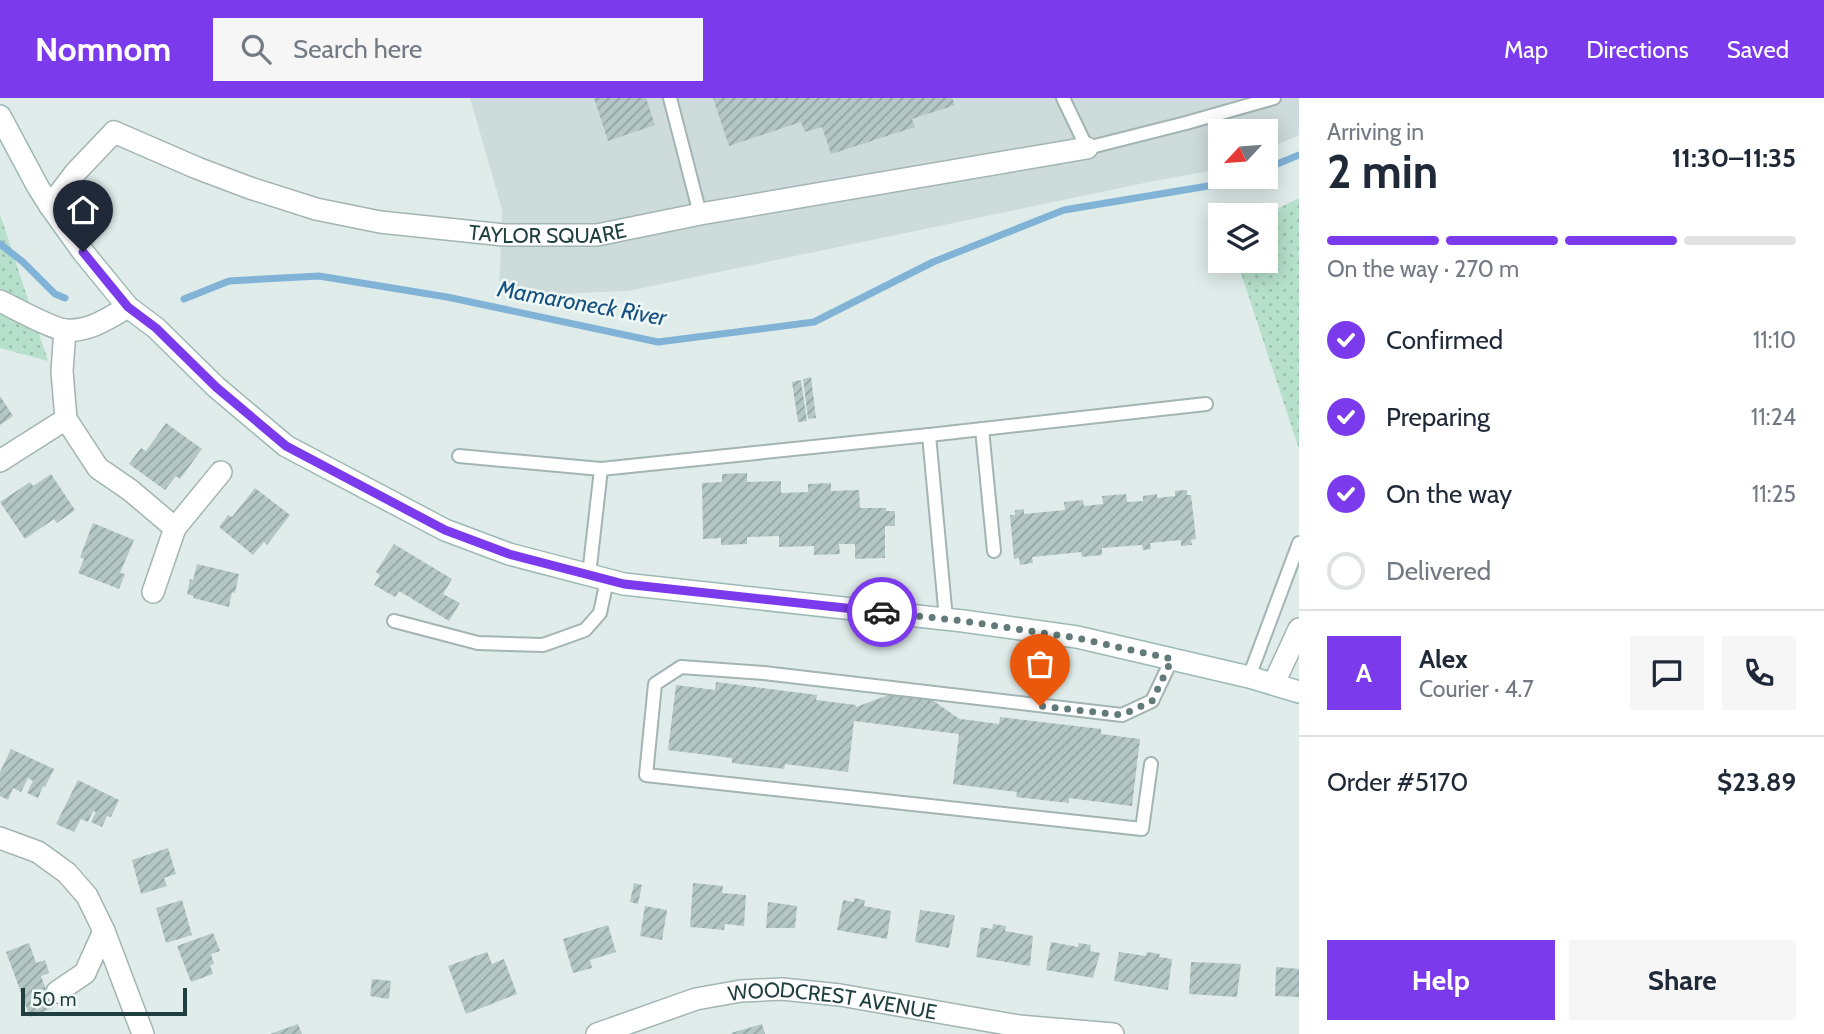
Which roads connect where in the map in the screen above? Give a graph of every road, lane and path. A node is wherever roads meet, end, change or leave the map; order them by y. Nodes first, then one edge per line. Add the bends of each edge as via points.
1 (670, 98) edge
2 (1063, 98) edge
3 (1274, 98) edge
4 (0, 116) edge
5 (1087, 148) junction
6 (50, 206) junction
7 (700, 214) junction
8 (0, 301) edge
9 (128, 307) junction
10 (65, 330) junction
11 (1206, 404) dead end
12 (66, 419) junction
13 (982, 429) junction
14 (929, 435) junction
15 (459, 456) dead end
16 (0, 461) edge
17 (601, 469) junction
18 (221, 472) dead end
19 (175, 528) junction
20 (1299, 543) edge
21 (994, 551) dead end
22 (598, 577) junction
23 (153, 592) dead end
24 (946, 619) junction
25 (394, 621) dead end
26 (1299, 629) edge
27 (1172, 659) junction
28 (1249, 677) junction
29 (1274, 683) junction
30 (1299, 692) edge
31 (1151, 764) dead end
32 (0, 838) edge
33 (104, 931) junction
34 (58, 992) dead end
35 (143, 1034) edge
36 (597, 1034) edge
37 (1113, 1034) edge

1 - 7 lane
2 - 5 lane
3 - 5 lane
4 - 6 street
5 - 7 street, TAYLOR SQUARE
6 - 7 street, TAYLOR SQUARE via 114,132 250,188 316,209 380,222 504,234 597,235
6 - 9 street
8 - 10 street
9 - 10 street via 100,323
9 - 22 street via 286,446 445,530 509,554
10 - 12 street
11 - 13 lane
12 - 16 street
12 - 19 street via 98,468
13 - 14 lane
13 - 21 lane
14 - 17 lane
14 - 24 lane
15 - 17 lane
17 - 22 lane
18 - 19 street
19 - 23 street
20 - 28 lane
22 - 24 street via 624,584
22 - 25 lane via 600,613 585,630 543,645 478,643
24 - 27 street via 1077,638
26 - 29 street
27 - 28 street
27 - 31 lane via 1152,701 1122,715 681,667 655,684 646,775 1142,829
28 - 29 street
29 - 30 street
32 - 33 street via 38,852 67,873 87,896
33 - 34 street via 85,973
33 - 35 street
36 - 37 street, WOODCREST AVENUE via 696,999 782,989 1019,1026

